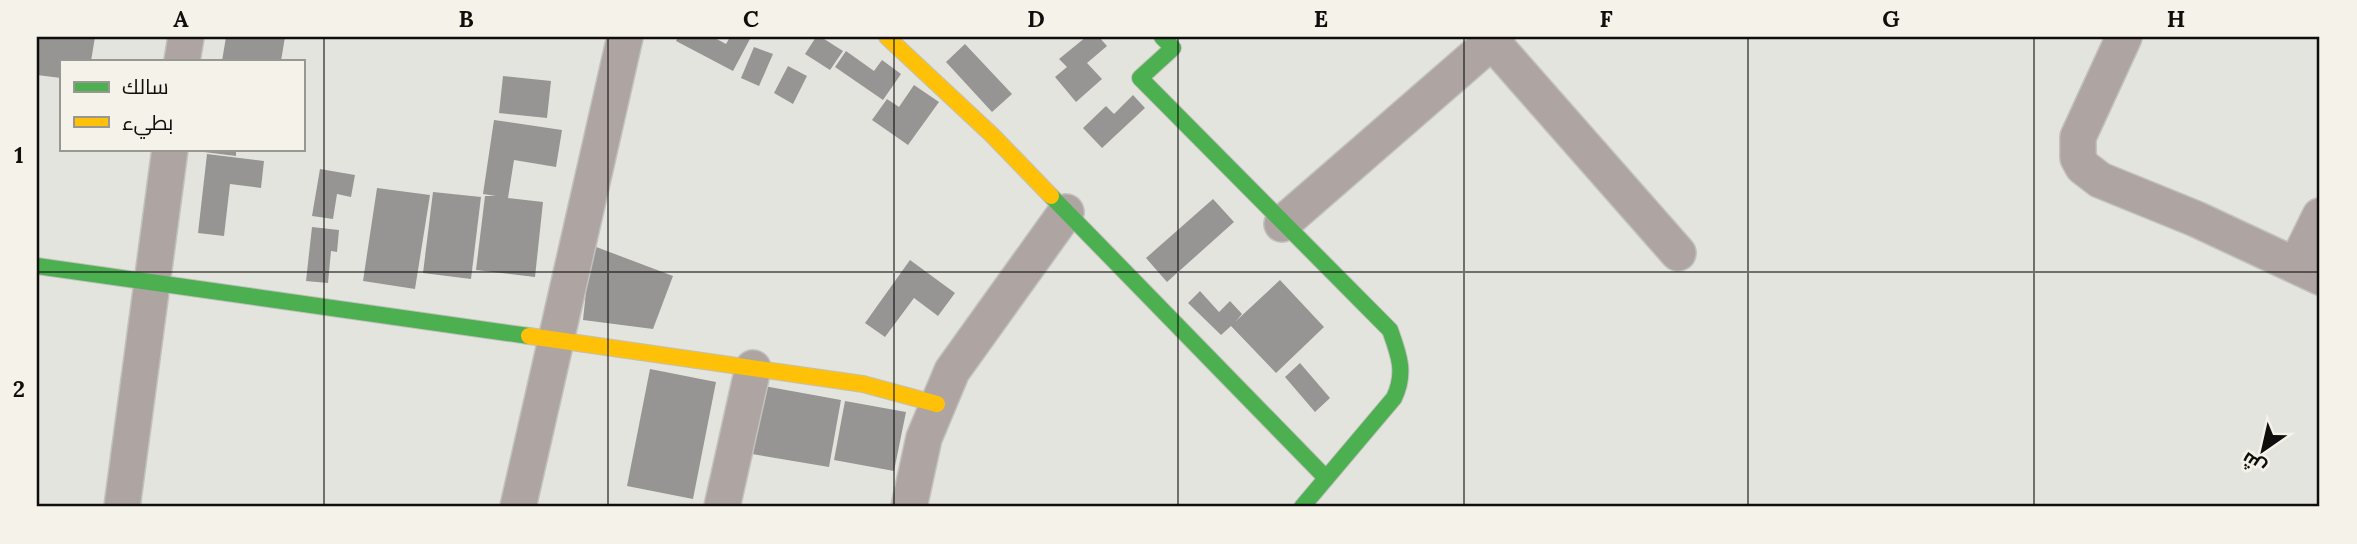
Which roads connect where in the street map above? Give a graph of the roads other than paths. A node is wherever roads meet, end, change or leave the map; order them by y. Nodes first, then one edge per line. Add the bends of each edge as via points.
1 (186, 37) edge
2 (625, 37) edge
3 (887, 37) edge
4 (1163, 37) edge
5 (2124, 37) edge
6 (1492, 38) edge
7 (182, 60) edge
8 (170, 150) edge
9 (1066, 212) junction
10 (2320, 216) edge
11 (1282, 224) junction
12 (1678, 253) dead end
13 (37, 266) edge
14 (2308, 271) edge
15 (152, 281) junction
16 (556, 338) junction
17 (753, 368) junction
18 (937, 404) junction
19 (1326, 478) junction
20 (122, 507) edge
21 (518, 507) edge
22 (722, 507) edge
23 (909, 507) edge
24 (1302, 507) edge

1 - 7 street
2 - 16 street
3 - 9 street
4 - 11 street via 1173,48 1140,78
5 - 14 street via 2078,137 2083,167 2100,180
6 - 11 street
6 - 12 street
8 - 15 street
9 - 18 street via 972,341
9 - 19 street
10 - 14 street
11 - 19 street via 1390,330 1402,362 1394,398
13 - 15 street
15 - 16 street
15 - 20 street
16 - 17 street
16 - 21 street
17 - 18 street via 863,384
17 - 22 street
18 - 23 street via 924,438
19 - 24 street

